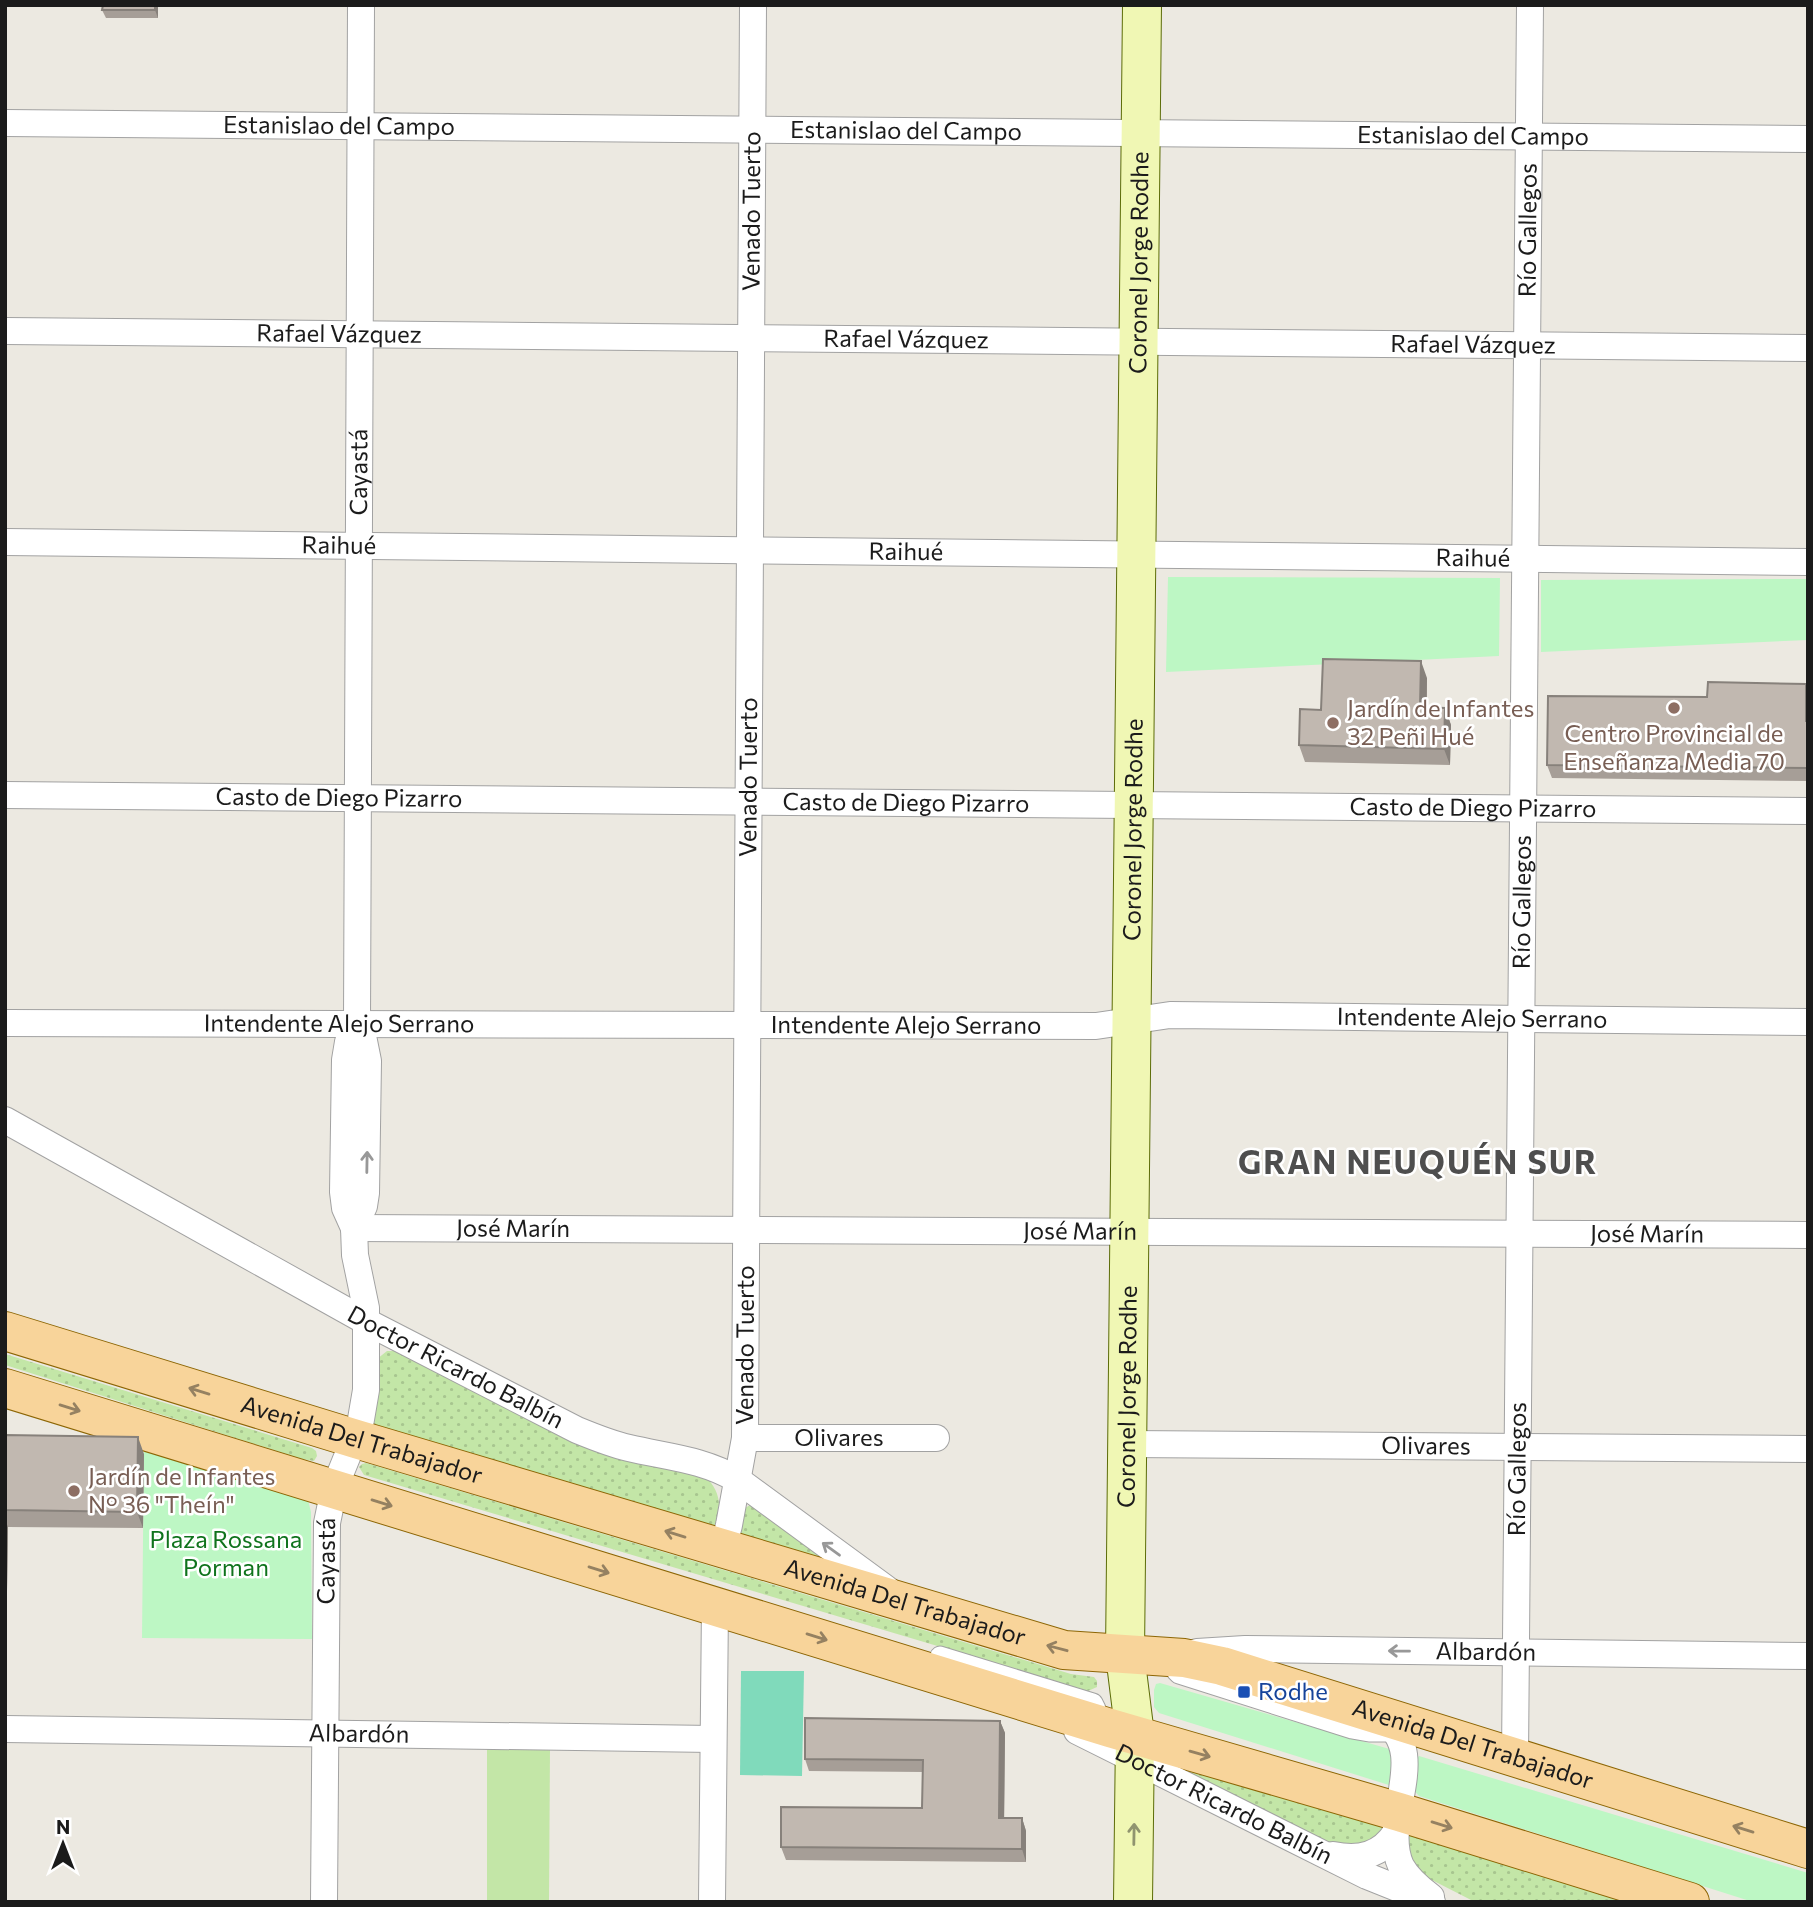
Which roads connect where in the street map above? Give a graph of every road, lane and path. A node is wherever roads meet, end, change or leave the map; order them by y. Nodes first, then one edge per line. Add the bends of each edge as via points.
1 (361, 5) edge
2 (753, 5) edge
3 (1142, 5) edge
4 (1530, 5) edge
5 (5, 123) edge
6 (361, 126) junction
7 (752, 130) junction
8 (1140, 133) junction
9 (1529, 136) junction
10 (1808, 139) edge
11 (5, 331) edge
12 (360, 335) junction
13 (751, 339) junction
14 (1138, 343) junction
15 (1528, 346) junction
16 (1808, 348) edge
17 (5, 542) edge
18 (359, 546) junction
19 (750, 550) junction
20 (1136, 555) junction
21 (1526, 559) junction
22 (1808, 562) edge
23 (5, 795) edge
24 (358, 798) junction
25 (748, 801) junction
26 (1133, 805) junction
27 (1524, 808) junction
28 (1808, 811) edge
29 (1522, 1019) junction
30 (1131, 1020) junction
31 (1808, 1022) edge
32 (5, 1023) edge
33 (356, 1024) junction
34 (747, 1025) junction
35 (5, 1120) edge
36 (354, 1228) junction
37 (746, 1230) junction
38 (1129, 1232) junction
39 (1520, 1234) junction
40 (1808, 1236) edge
41 (367, 1322) junction
42 (5, 1331) edge
43 (5, 1388) edge
44 (745, 1438) junction
45 (936, 1438) dead end
46 (356, 1439) junction
47 (1127, 1444) junction
48 (1518, 1447) junction
49 (1808, 1449) edge
50 (738, 1480) junction
51 (334, 1489) junction
52 (723, 1549) junction
53 (906, 1604) junction
54 (715, 1606) junction
55 (1516, 1653) junction
56 (1125, 1655) junction
57 (1808, 1656) edge
58 (938, 1665) joint
59 (1172, 1665) junction
60 (1376, 1715) junction
61 (5, 1729) edge
62 (326, 1733) junction
63 (712, 1739) junction
64 (1122, 1743) junction
65 (1515, 1758) junction
66 (1397, 1822) junction
67 (1311, 1848) junction
68 (1808, 1849) edge
69 (324, 1902) edge
70 (712, 1902) edge
71 (1107, 1902) edge
72 (1133, 1902) edge
73 (1432, 1902) edge
74 (1438, 1902) edge
75 (1690, 1902) edge

1 - 6 street, Cayastá
2 - 7 street, Venado Tuerto
3 - 8 main road, Coronel Jorge Rodhe
4 - 9 street, Río Gallegos
5 - 6 street, Estanislao del Campo
6 - 7 street, Estanislao del Campo
6 - 12 street, Cayastá
7 - 8 street, Estanislao del Campo
7 - 13 street, Venado Tuerto
8 - 9 street, Estanislao del Campo
8 - 14 main road, Coronel Jorge Rodhe
9 - 10 street, Estanislao del Campo
9 - 15 street, Río Gallegos
11 - 12 street, Rafael Vázquez
12 - 13 street, Rafael Vázquez
12 - 18 street, Cayastá
13 - 14 street, Rafael Vázquez
13 - 19 street, Venado Tuerto
14 - 15 street, Rafael Vázquez
14 - 20 main road, Coronel Jorge Rodhe
15 - 16 street, Rafael Vázquez
15 - 21 street, Río Gallegos
17 - 18 street, Raihué
18 - 19 street, Raihué
18 - 24 street, Cayastá
19 - 20 street, Raihué
19 - 25 street, Venado Tuerto
20 - 21 street, Raihué
20 - 26 main road, Coronel Jorge Rodhe
21 - 22 street, Raihué
21 - 27 street, Río Gallegos
23 - 24 street, Casto de Diego Pizarro
24 - 25 street, Casto de Diego Pizarro
24 - 33 street, Cayastá
25 - 26 street, Casto de Diego Pizarro
25 - 34 street, Venado Tuerto
26 - 27 street, Casto de Diego Pizarro
26 - 30 main road, Coronel Jorge Rodhe
27 - 28 street, Casto de Diego Pizarro
27 - 29 street, Río Gallegos
29 - 30 street, Intendente Alejo Serrano via 1170,1015
29 - 31 street, Intendente Alejo Serrano
29 - 39 street, Río Gallegos
30 - 34 street, Intendente Alejo Serrano via 1096,1026
30 - 38 main road, Coronel Jorge Rodhe
32 - 33 street, Intendente Alejo Serrano
33 - 34 street, Intendente Alejo Serrano
33 - 36 street, Cayastá via 367,1050 368,1074 366,1199
34 - 37 street, Venado Tuerto
35 - 41 street, Doctor Ricardo Balbín
36 - 37 street, José Marín
36 - 41 street, Cayastá
37 - 38 street, José Marín
37 - 44 street, Venado Tuerto
38 - 39 street, José Marín
38 - 47 main road, Coronel Jorge Rodhe
39 - 40 street, José Marín
39 - 48 street, Río Gallegos
41 - 46 street, Cayastá via 365,1400
41 - 50 street, Doctor Ricardo Balbín via 592,1437 696,1460
46 -> 42 main road, Avenida Del Trabajador
43 -> 51 main road
44 - 45 street, Olivares
44 - 50 street, Venado Tuerto
46 - 51 street, Cayastá
52 -> 46 main road, Avenida Del Trabajador
47 - 48 street, Olivares
47 - 56 main road, Coronel Jorge Rodhe
48 - 49 street, Olivares
48 - 55 street, Río Gallegos
50 - 52 street, Venado Tuerto
53 -> 50 street, Doctor Ricardo Balbín
51 -> 54 main road
51 - 62 street, Cayastá via 327,1523
52 - 53 main road, Avenida Del Trabajador
56 -> 53 main road, Avenida Del Trabajador via 1064,1650
54 - 63 street
54 -> 64 main road via 1020,1700
55 - 57 street, Albardón
55 -> 59 street, Albardón via 1245,1649
55 - 65 street, Río Gallegos
56 - 59 main road, Avenida Del Trabajador
56 - 64 main road, Coronel Jorge Rodhe
58 - 58 street via 940,1656 1093,1703 1096,1709 1091,1712
59 - 59 street via 1176,1671 1177,1668 1182,1667 1389,1732 1352,1729
59 - 60 main road, Avenida Del Trabajador via 1222,1667
60 - 65 main road, Avenida Del Trabajador
60 - 66 street via 1395,1730 1404,1754
61 - 62 street, Albardón
62 - 63 street, Albardón
62 - 69 street, Cayastá
63 - 70 street
64 -> 66 main road
64 - 67 street, Doctor Ricardo Balbín
64 - 71 main road, Coronel Jorge Rodhe
72 -> 64 main road, Coronel Jorge Rodhe
68 -> 65 main road, Avenida Del Trabajador
66 - 67 street via 1386,1845 1369,1855 1347,1857
66 - 74 street via 1396,1849 1402,1867 1413,1883
66 -> 75 main road
67 - 73 street, Doctor Ricardo Balbín

